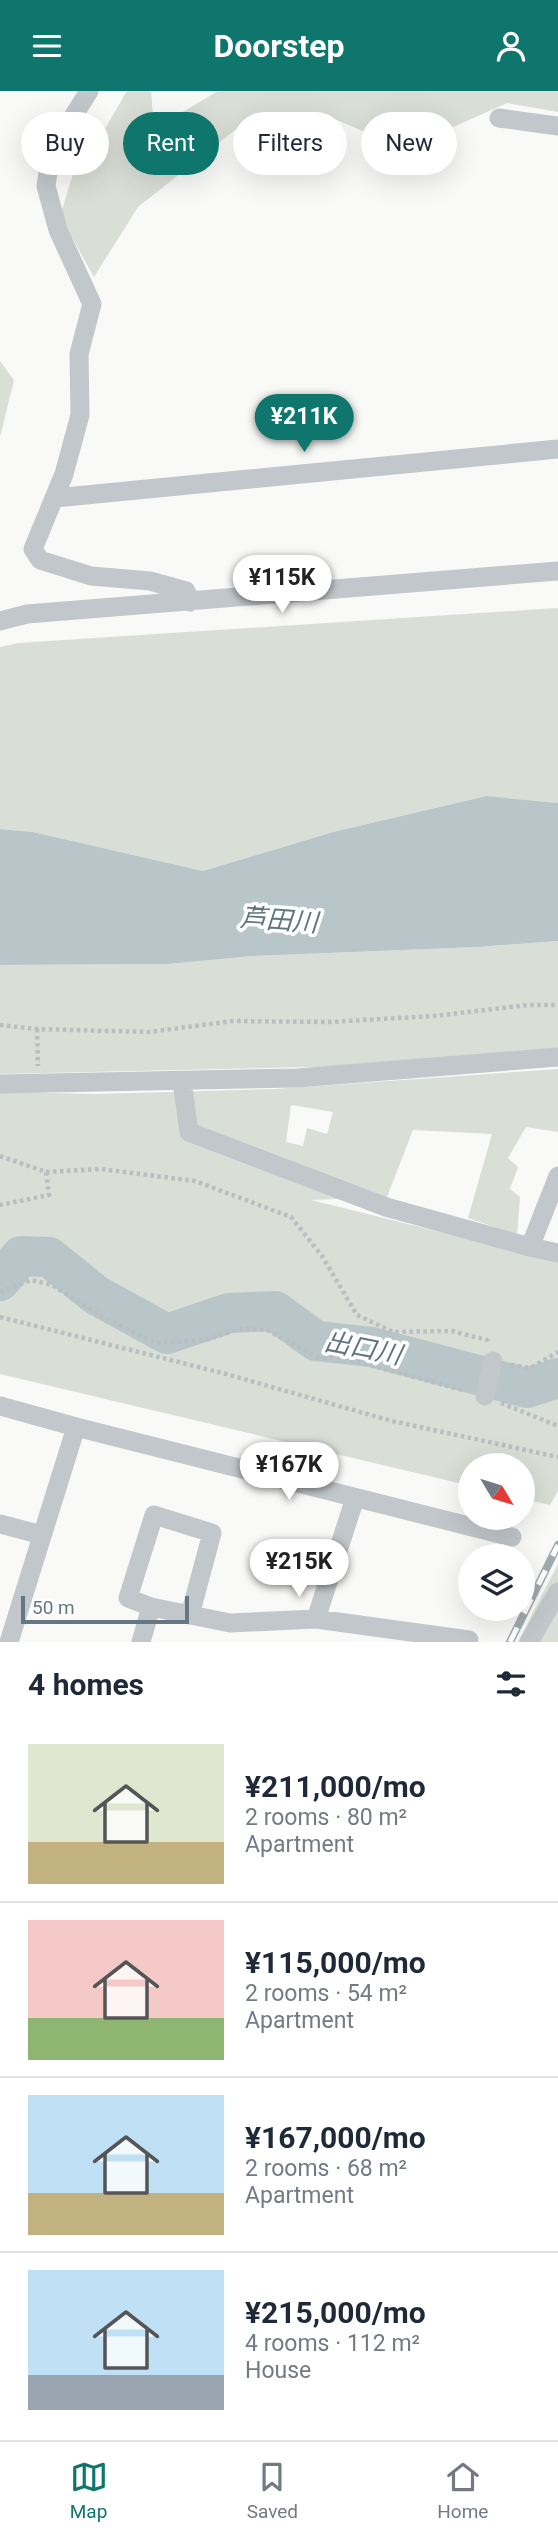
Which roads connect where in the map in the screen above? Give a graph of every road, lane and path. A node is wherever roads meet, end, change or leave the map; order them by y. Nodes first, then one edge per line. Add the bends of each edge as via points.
1 (89, 91) edge
2 (499, 118) dead end
3 (558, 126) edge
4 (558, 449) edge
5 (55, 498) junction
6 (558, 571) edge
7 (190, 602) junction
8 (0, 621) edge
9 (558, 1005) edge
10 (0, 1025) edge
11 (37, 1029) junction
12 (558, 1057) edge
13 (182, 1081) junction
14 (0, 1084) edge
15 (38, 1084) junction
16 (0, 1156) edge
17 (46, 1172) junction
18 (558, 1176) edge
19 (0, 1205) edge
20 (530, 1247) junction
21 (558, 1253) edge
22 (0, 1292) edge
23 (0, 1317) edge
24 (558, 1352) edge
25 (493, 1361) junction
26 (485, 1397) junction
27 (0, 1406) edge
28 (558, 1426) edge
29 (76, 1427) junction
30 (558, 1457) edge
31 (355, 1498) junction
32 (0, 1524) edge
33 (42, 1535) junction
34 (512, 1537) dead end
35 (558, 1592) edge
36 (151, 1607) junction
37 (190, 1615) junction
38 (316, 1619) junction
39 (7, 1635) edge
40 (141, 1642) edge
41 (468, 1642) edge
42 (528, 1642) edge

1 - 5 street via 51,152 46,186 58,230 92,304 79,354 80,415
2 - 3 street
4 - 5 street
5 - 7 street via 33,549 40,560 91,576 150,581 186,591
6 - 7 street
7 - 8 street via 27,614
9 - 11 path via 329,1023 233,1021 149,1032
10 - 11 path
11 - 15 path
12 - 13 street via 297,1078
13 - 15 street
13 - 20 street via 190,1132 386,1207
14 - 15 street
16 - 17 path
17 - 19 path via 49,1195
17 - 25 path via 101,1169 195,1181 292,1217 323,1256 357,1315 393,1332 452,1331 487,1340
18 - 20 street
20 - 21 street
22 - 26 path via 31,1280 51,1285 155,1343 205,1340 240,1329 267,1330 319,1357 340,1357
23 - 30 path via 392,1421
24 - 25 path via 530,1368
25 - 26 street
26 - 28 path
27 - 29 street
29 - 31 street
29 - 33 street
31 - 34 street
31 - 38 street
32 - 33 street
33 - 39 street
35 - 42 street
36 - 37 street
36 - 37 street via 128,1598 154,1515 212,1533
36 - 40 street
37 - 38 street via 230,1623
38 - 41 street

